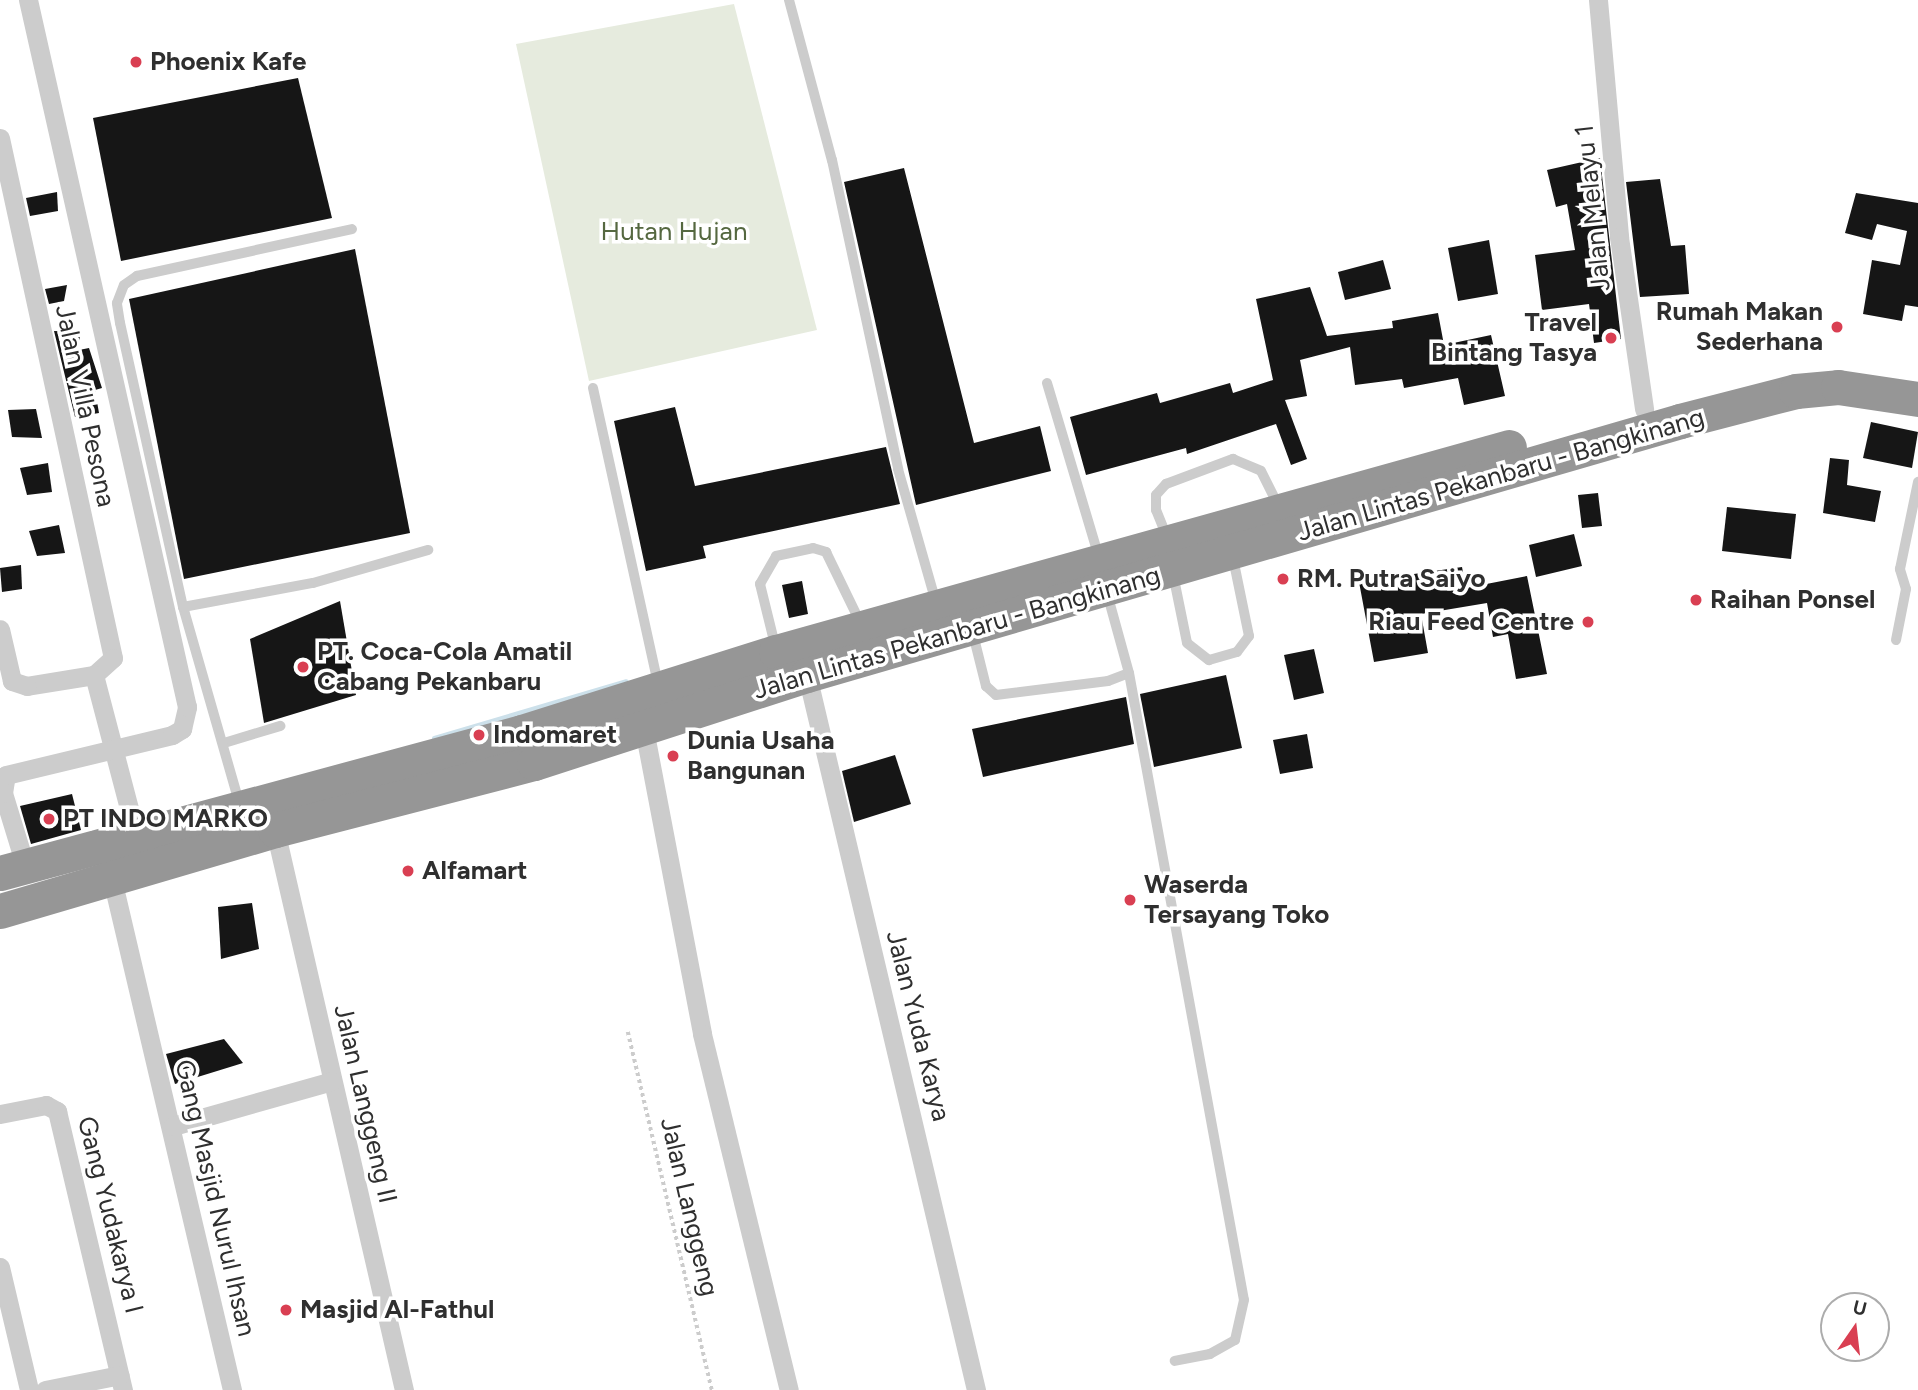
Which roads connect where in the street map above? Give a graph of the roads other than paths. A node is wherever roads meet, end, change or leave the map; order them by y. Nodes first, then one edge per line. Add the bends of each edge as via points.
1 (28, 0) edge
2 (789, 0) edge
3 (1598, 0) edge
4 (0, 138) edge
5 (352, 229) dead end
6 (1918, 376) edge
7 (1047, 383) dead end
8 (593, 388) dead end
9 (1918, 398) edge
10 (1644, 409) junction
11 (1918, 482) edge
12 (1281, 510) junction
13 (428, 550) dead end
14 (1232, 554) junction
15 (1171, 556) junction
16 (1104, 577) junction
17 (183, 607) junction
18 (939, 609) junction
19 (0, 629) edge
20 (971, 629) junction
21 (863, 630) junction
22 (1896, 640) dead end
23 (776, 652) junction
24 (1129, 673) junction
25 (94, 675) junction
26 (807, 675) junction
27 (660, 690) junction
28 (279, 726) dead end
29 (644, 729) junction
30 (224, 743) junction
31 (528, 747) junction
32 (111, 750) junction
33 (240, 806) junction
34 (275, 830) junction
35 (136, 835) junction
36 (13, 869) edge
37 (112, 879) junction
38 (0, 911) edge
39 (332, 1081) junction
40 (0, 1114) edge
41 (173, 1126) junction
42 (0, 1267) edge
43 (1175, 1361) dead end
44 (122, 1382) edge
45 (29, 1390) edge
46 (45, 1390) edge
47 (232, 1390) edge
48 (404, 1390) edge
49 (789, 1390) edge
50 (976, 1390) edge

1 - 32 street via 187,707 182,729 173,735
2 - 18 lane via 832,160 898,469
3 - 10 street, Jalan Melayu 1 via 1619,237
4 - 25 street, Jalan Villa Pesona via 113,658
5 - 17 lane via 137,276 124,285 120,323
6 - 10 highway, Jalan Lintas Pekanbaru - Bangkinang via 1841,366 1796,370
7 - 16 lane
8 - 27 lane
9 - 14 highway, Jalan Lintas Pekanbaru - Bangkinang via 1838,387 1796,391
10 - 12 highway, Jalan Lintas Pekanbaru - Bangkinang
11 - 22 lane via 1900,569 1906,589
12 - 15 highway, Jalan Lintas Pekanbaru - Bangkinang
12 - 15 lane via 1261,471 1250,463 1233,459 1185,473 1156,495
13 - 17 lane via 313,583
14 - 15 highway, Jalan Lintas Pekanbaru - Bangkinang
14 - 15 lane via 1249,636 1237,652 1209,660 1187,643
15 - 16 highway, Jalan Lintas Pekanbaru - Bangkinang
16 - 18 highway, Jalan Lintas Pekanbaru - Bangkinang
16 - 20 highway, Jalan Lintas Pekanbaru - Bangkinang
16 - 24 lane
17 - 30 lane
18 - 21 highway, Jalan Lintas Pekanbaru - Bangkinang
19 - 25 street via 12,681 26,686
20 - 24 lane via 986,687 996,695 1074,690
20 - 26 highway, Jalan Lintas Pekanbaru - Bangkinang
21 - 23 highway, Jalan Lintas Pekanbaru - Bangkinang
21 - 23 lane via 826,552 813,548 776,556 760,584
23 - 27 highway, Jalan Lintas Pekanbaru - Bangkinang
24 - 43 lane via 1244,1300 1235,1340 1210,1354
25 - 32 street
26 - 29 highway, Jalan Lintas Pekanbaru - Bangkinang
26 - 50 street, Jalan Yuda Karya
27 - 31 highway, Jalan Lintas Pekanbaru - Bangkinang
28 - 30 lane
29 - 31 highway, Jalan Lintas Pekanbaru - Bangkinang
29 - 49 street via 699,1021
30 - 33 lane
31 - 33 highway, Jalan Lintas Pekanbaru - Bangkinang
31 - 34 highway, Jalan Lintas Pekanbaru - Bangkinang
32 - 35 street
32 - 36 street via 13,770 3,793
33 - 35 highway, Jalan Lintas Pekanbaru - Bangkinang
34 - 37 highway, Jalan Lintas Pekanbaru - Bangkinang
34 - 39 street, Jalan Langgeng II
35 - 36 highway, Jalan Lintas Pekanbaru - Bangkinang
37 - 38 highway, Jalan Lintas Pekanbaru - Bangkinang
37 - 41 street, Gang Masjid Nurul Ihsan
39 - 41 street
39 - 48 street, Jalan Langgeng II
40 - 44 street, Gang Yudakarya I via 46,1105 57,1111
41 - 47 street, Gang Masjid Nurul Ihsan
42 - 45 street
44 - 46 street

